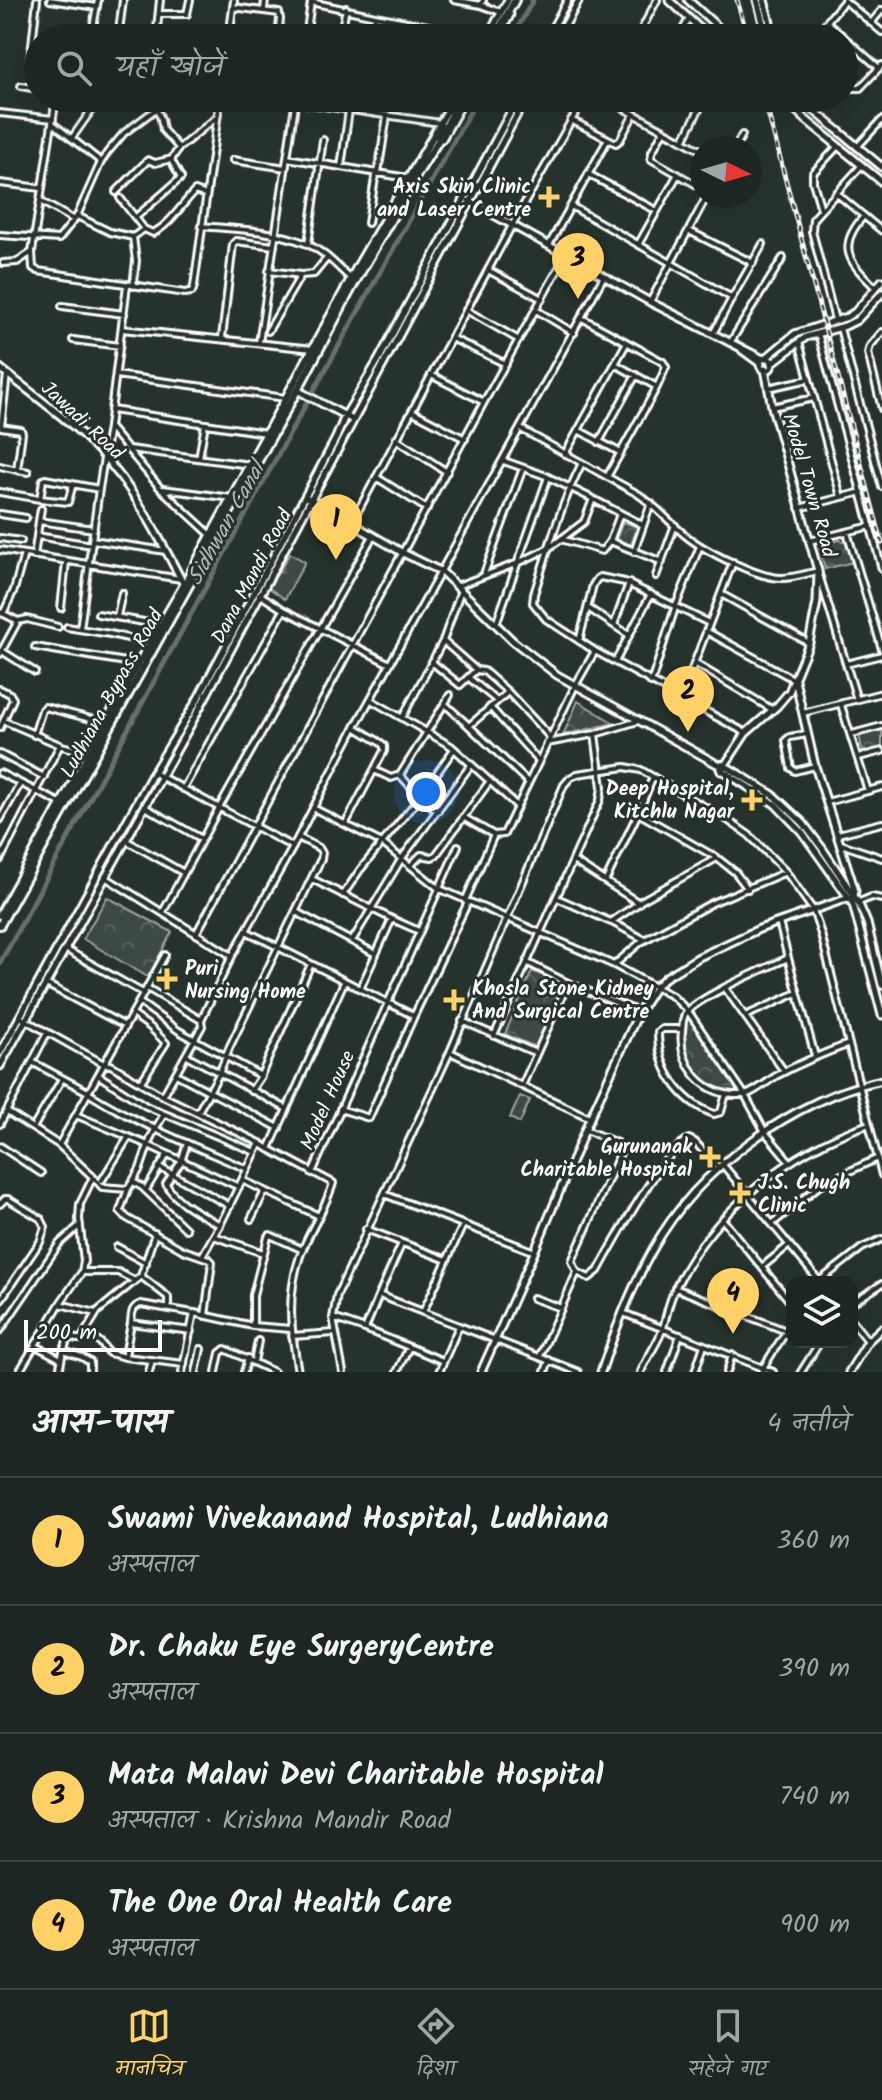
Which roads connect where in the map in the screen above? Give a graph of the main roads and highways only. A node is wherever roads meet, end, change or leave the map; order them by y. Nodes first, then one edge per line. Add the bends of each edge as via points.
1 (516, 0) edge
2 (503, 24) edge
3 (451, 112) edge
4 (435, 140) junction
5 (0, 915) edge
6 (0, 925) edge

1 - 2 highway
3 - 4 highway
4 - 5 highway, Ludhiana Bypass Road via 351,279
4 - 6 highway, Ludhiana Bypass Road via 301,392

